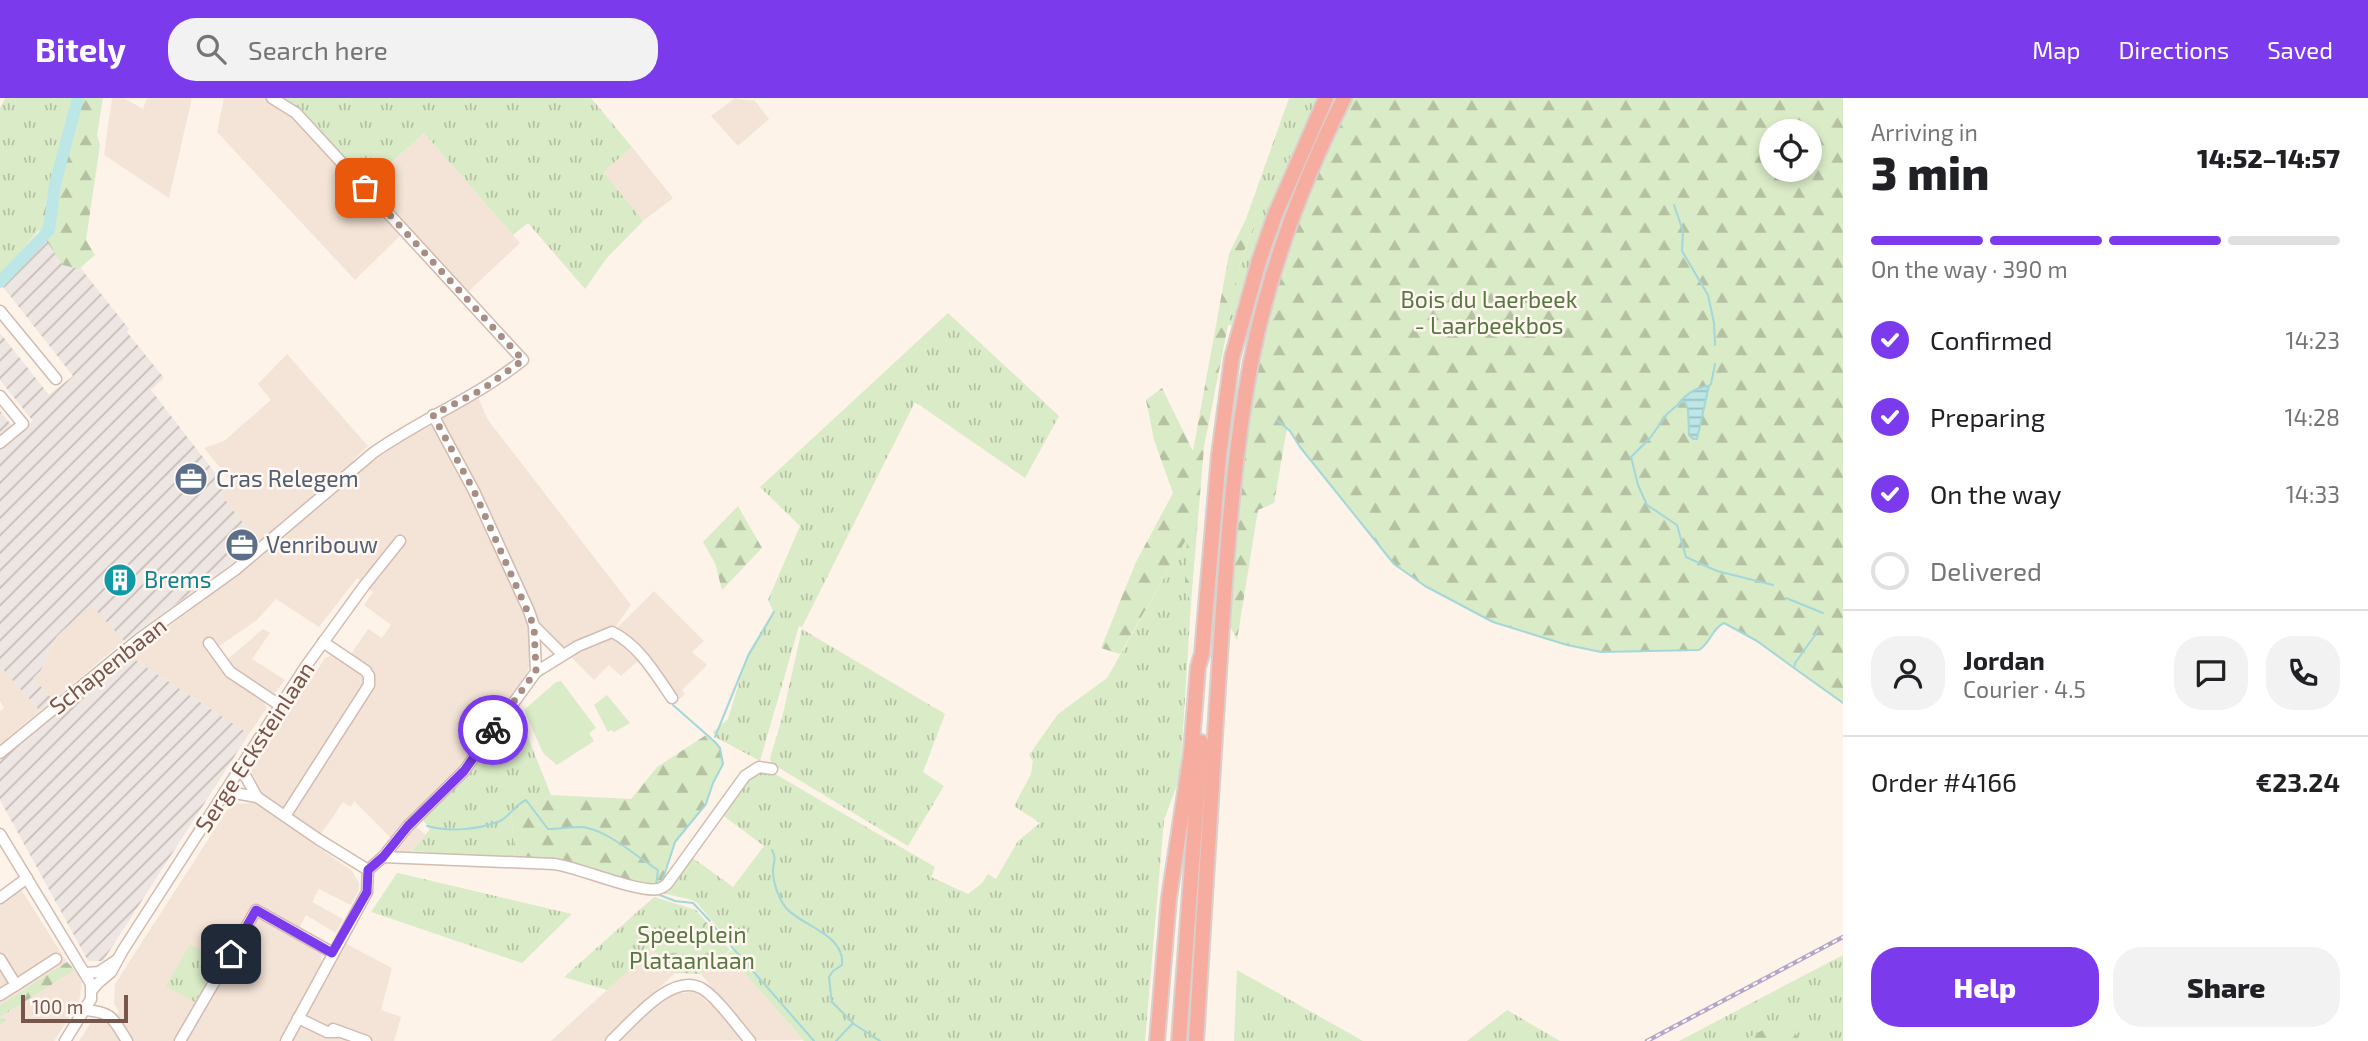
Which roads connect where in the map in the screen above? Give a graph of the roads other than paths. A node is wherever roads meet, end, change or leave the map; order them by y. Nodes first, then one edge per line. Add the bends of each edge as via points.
1 (272, 98) edge
2 (1326, 98) edge
3 (1344, 98) edge
4 (0, 311) edge
5 (56, 379) dead end
6 (0, 396) edge
7 (433, 415) junction
8 (0, 443) edge
9 (400, 541) dead end
10 (534, 626) junction
11 (323, 642) junction
12 (209, 643) dead end
13 (562, 654) junction
14 (1202, 654) junction
15 (536, 671) junction
16 (672, 698) dead end
17 (281, 706) junction
18 (0, 753) edge
19 (772, 769) dead end
20 (239, 772) junction
21 (228, 789) junction
22 (257, 797) junction
23 (285, 816) junction
24 (0, 834) edge
25 (383, 857) junction
26 (368, 870) junction
27 (27, 878) junction
28 (0, 898) edge
29 (332, 953) junction
30 (0, 959) edge
31 (56, 960) dead end
32 (117, 960) junction
33 (86, 973) junction
34 (16, 985) junction
35 (92, 990) junction
36 (0, 995) edge
37 (84, 1012) junction
38 (298, 1018) junction
39 (1196, 1034) edge
40 (65, 1041) edge
41 (127, 1041) edge
42 (180, 1041) edge
43 (286, 1041) edge
44 (366, 1041) edge
45 (611, 1041) edge
46 (750, 1041) edge
47 (1157, 1041) edge
48 (1179, 1041) edge
49 (1204, 1041) edge

1 - 7 street, Schapenbaan via 296,113 523,360 483,389
2 - 14 highway via 1271,226 1232,358
3 - 39 highway via 1290,223 1252,360 1237,456 1222,623
4 - 5 street
6 - 8 street via 23,424
7 - 10 street via 474,491
7 - 18 street, Schapenbaan via 373,453 235,570 139,639
9 - 11 street, Serge Ecksteinlaan
10 - 13 street
10 - 15 street
11 - 17 street, Serge Ecksteinlaan
11 - 23 street via 366,671 369,685
12 - 17 street via 229,672
13 - 15 street
13 - 16 street via 612,632 646,661
14 - 47 highway via 1169,898
14 - 48 highway via 1205,667
15 - 25 street via 464,771
17 - 20 street, Serge Ecksteinlaan
19 - 25 street via 759,767 745,776 660,889 554,864
20 - 21 street, Serge Ecksteinlaan
20 - 22 street
21 - 22 street
21 - 32 street, Serge Ecksteinlaan
22 - 23 street
23 - 26 street
24 - 27 street
25 - 26 street
26 - 29 street via 367,892
27 - 28 street
27 - 33 street
29 - 38 street
29 - 42 street via 256,910
30 - 34 street
31 - 34 street
32 - 33 street via 99,972
32 - 35 street, Serge Ecksteinlaan
33 - 35 street
34 - 36 street
35 - 37 street
37 - 40 street
37 - 41 street via 102,1011
38 - 43 street
38 - 44 street
39 - 49 highway
45 - 46 street via 665,992 683,984 703,989

